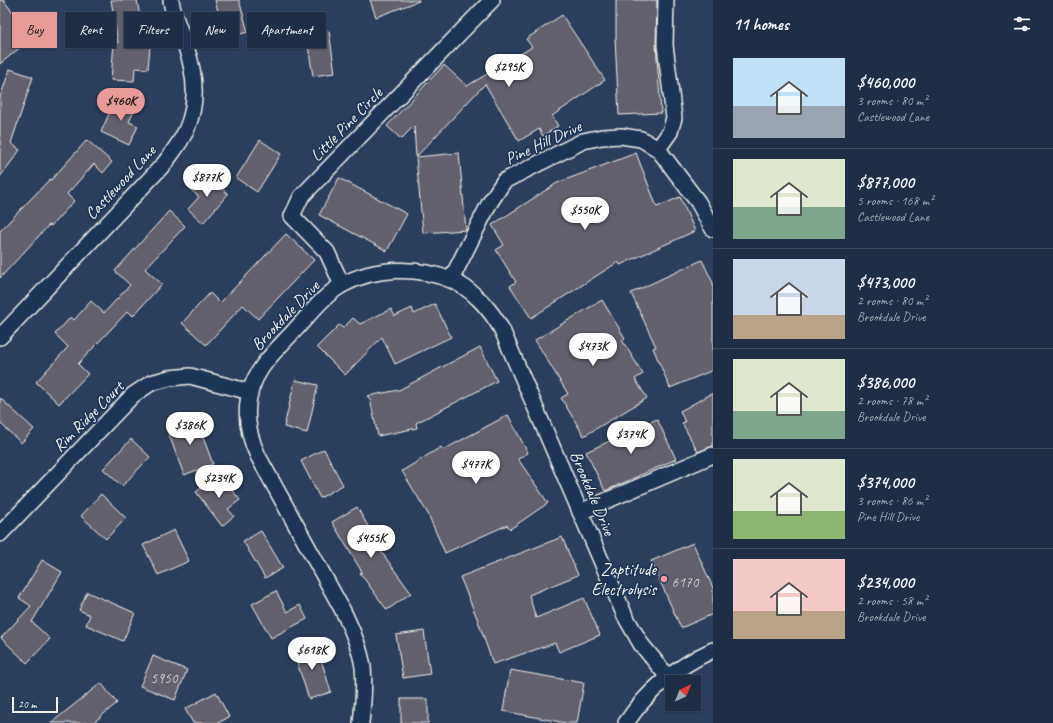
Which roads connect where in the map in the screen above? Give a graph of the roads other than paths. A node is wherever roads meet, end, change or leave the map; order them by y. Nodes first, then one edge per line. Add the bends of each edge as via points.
1 (171, 0) edge
2 (492, 0) edge
3 (666, 0) edge
4 (658, 149) junction
5 (713, 229) edge
6 (451, 280) junction
7 (342, 285) junction
8 (0, 337) edge
9 (250, 392) junction
10 (713, 455) edge
11 (580, 512) junction
12 (0, 534) edge
13 (713, 650) edge
14 (666, 675) edge
15 (671, 675) edge
16 (665, 680) edge
17 (361, 723) edge
18 (626, 723) edge

1 - 8 street, Castlewood Lane via 172,11 193,69 195,87 193,109 178,146 164,164
2 - 7 street, Little Pine Circle via 301,197 292,216 328,252
3 - 4 street via 665,45 674,118 670,132
4 - 5 street, Pine Hill Drive via 698,202
4 - 6 street, Pine Hill Drive via 641,139 602,137 583,141 504,181 489,204
6 - 7 street, Brookdale Drive via 408,270 363,276
6 - 11 street, Brookdale Drive via 478,299 494,315
7 - 9 street, Brookdale Drive via 326,297 268,359 257,374
9 - 12 street, Rim Ridge Court via 190,376 151,383 133,395
9 - 17 street, Brookdale Drive via 247,426 253,446 354,633 363,667
10 - 11 street
11 - 14 street, Brookdale Drive via 630,624 644,649
13 - 15 street via 685,664
16 - 18 street via 648,695

